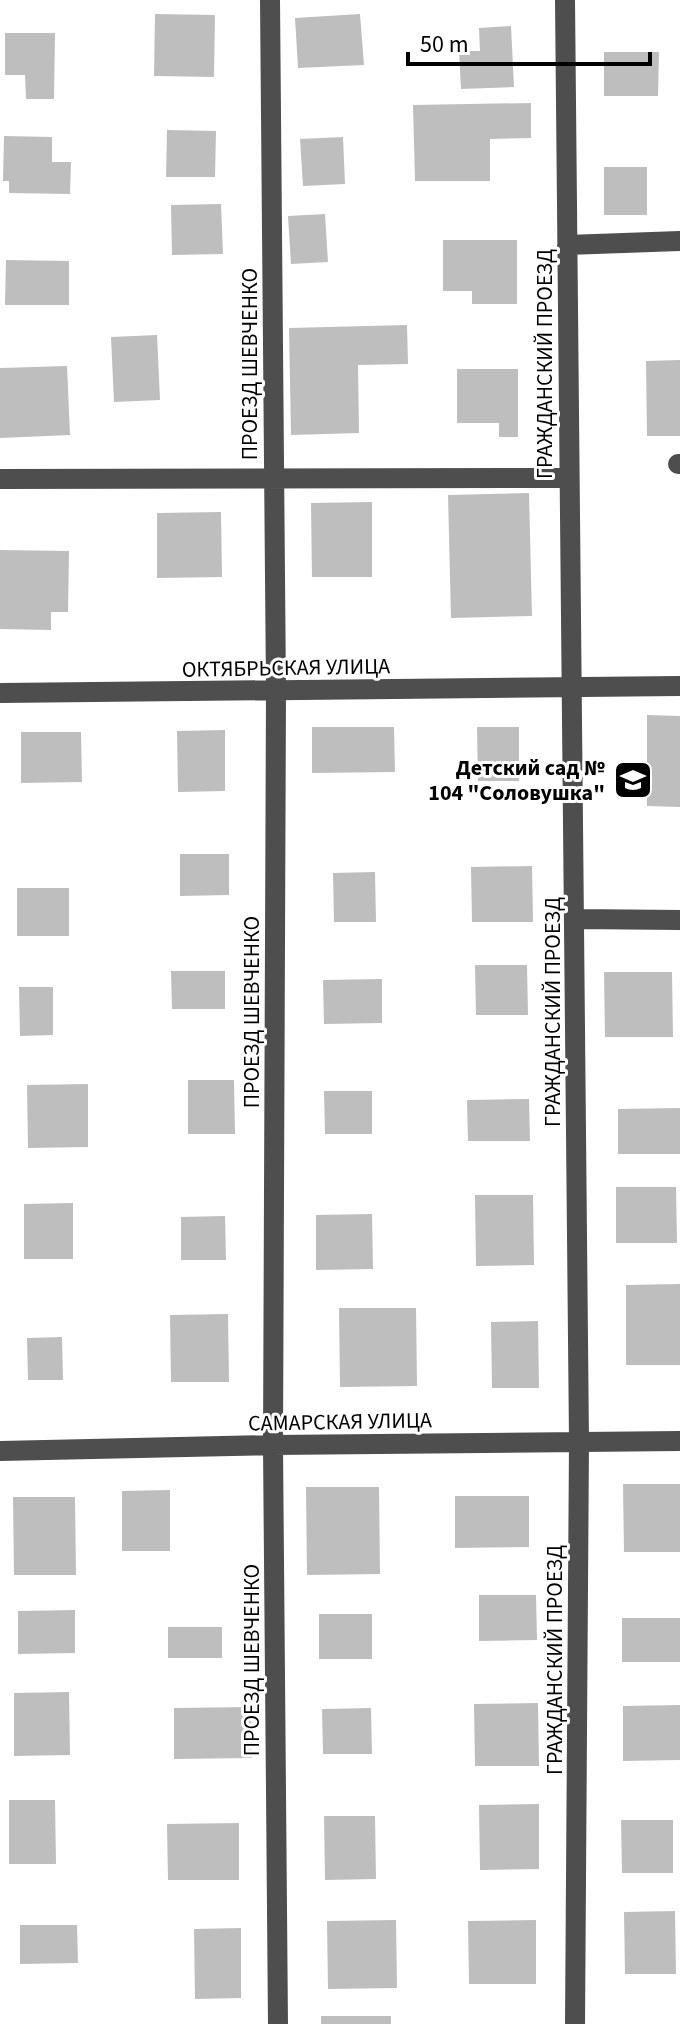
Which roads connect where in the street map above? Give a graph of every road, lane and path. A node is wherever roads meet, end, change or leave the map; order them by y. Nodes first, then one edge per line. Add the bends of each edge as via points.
1 (270, 0) edge
2 (565, 0) edge
3 (680, 241) edge
4 (567, 245) junction
5 (568, 478) junction
6 (0, 479) edge
7 (274, 480) junction
8 (680, 686) edge
9 (572, 687) junction
10 (276, 692) junction
11 (0, 693) edge
12 (576, 919) junction
13 (680, 920) edge
14 (680, 1441) edge
15 (579, 1442) junction
16 (273, 1445) junction
17 (0, 1451) edge
18 (278, 2024) edge
19 (575, 2024) edge

1 - 7 street, ПРОЕЗД ШЕВЧЕНКО
2 - 4 street, ГРАЖДАНСКИЙ ПРОЕЗД
3 - 4 street
4 - 5 street, ГРАЖДАНСКИЙ ПРОЕЗД
5 - 7 street
5 - 9 street, ГРАЖДАНСКИЙ ПРОЕЗД
6 - 7 street
7 - 10 street, ПРОЕЗД ШЕВЧЕНКО
8 - 9 street, ОКТЯБРЬСКАЯ УЛИЦА
9 - 10 street, ОКТЯБРЬСКАЯ УЛИЦА
9 - 12 street, ГРАЖДАНСКИЙ ПРОЕЗД
10 - 11 street, ОКТЯБРЬСКАЯ УЛИЦА
10 - 16 street, ПРОЕЗД ШЕВЧЕНКО
12 - 13 street
12 - 15 street, ГРАЖДАНСКИЙ ПРОЕЗД
14 - 15 street, САМАРСКАЯ УЛИЦА
15 - 16 street, САМАРСКАЯ УЛИЦА
15 - 19 street, ГРАЖДАНСКИЙ ПРОЕЗД
16 - 17 street, САМАРСКАЯ УЛИЦА
16 - 18 street, ПРОЕЗД ШЕВЧЕНКО

